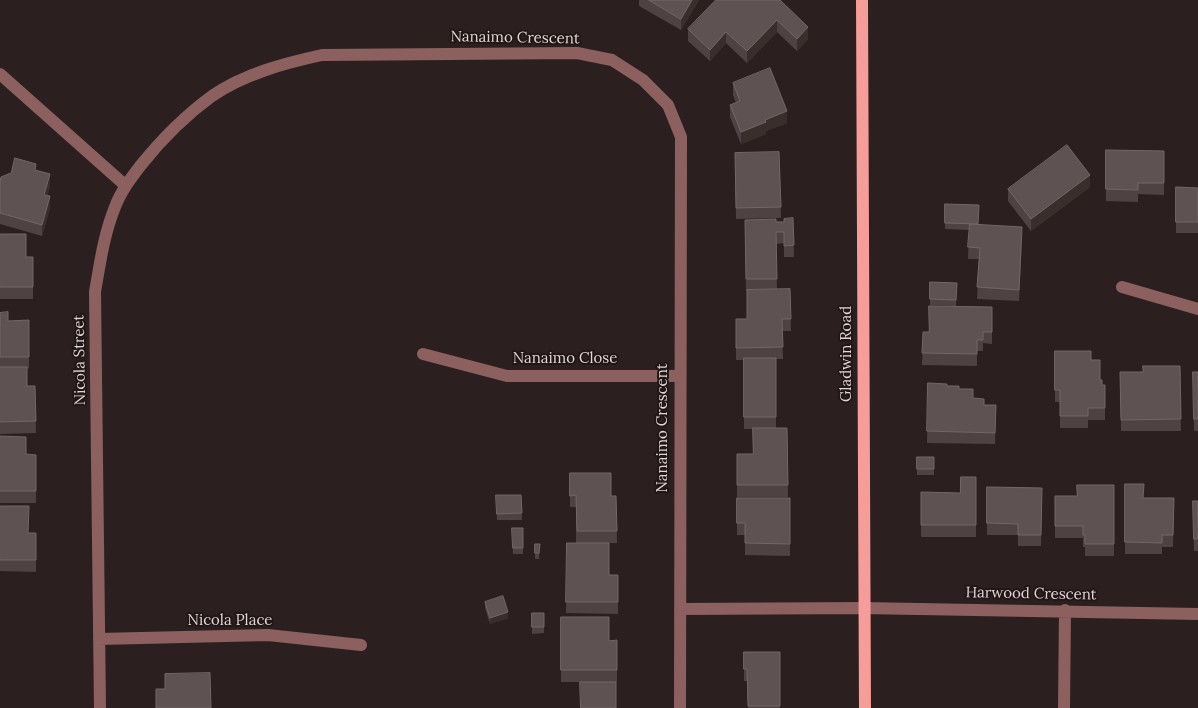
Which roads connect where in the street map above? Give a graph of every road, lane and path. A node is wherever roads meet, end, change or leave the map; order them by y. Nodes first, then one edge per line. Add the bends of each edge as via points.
1 (862, 0) edge
2 (0, 74) edge
3 (126, 186) junction
4 (1122, 287) dead end
5 (1198, 309) edge
6 (423, 354) dead end
7 (679, 376) junction
8 (863, 608) junction
9 (680, 609) junction
10 (1065, 610) junction
11 (1198, 614) edge
12 (99, 639) junction
13 (361, 645) dead end
14 (100, 708) edge
15 (680, 708) edge
16 (865, 708) edge
17 (1064, 708) edge

1 - 8 main road, Gladwin Road
2 - 3 street
3 - 7 street, Nanaimo Crescent via 154,149 213,96 250,76 290,62 322,54 577,53 612,60 643,80 668,105 680,137
3 - 12 street, Nicola Street via 107,229 95,292
4 - 5 street
6 - 7 street, Nanaimo Close via 507,376
7 - 9 street, Nanaimo Crescent
8 - 9 street
8 - 10 street, Harwood Crescent
8 - 16 main road, Gladwin Road
9 - 15 street, Nanaimo Crescent
10 - 11 street, Harwood Crescent
10 - 17 street
12 - 13 street, Nicola Place via 268,635
12 - 14 street, Nicola Street

